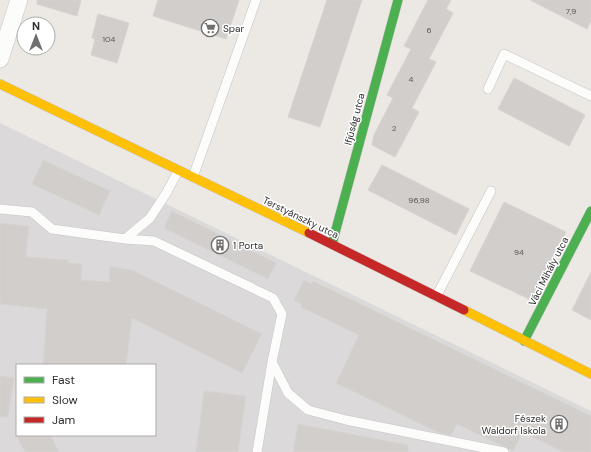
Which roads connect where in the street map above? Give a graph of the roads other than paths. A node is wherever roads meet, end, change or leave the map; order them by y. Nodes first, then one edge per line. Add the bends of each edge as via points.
1 (19, 0) edge
2 (256, 0) edge
3 (398, 0) edge
4 (0, 59) edge
5 (0, 84) edge
6 (488, 89) dead end
7 (591, 96) edge
8 (178, 171) junction
9 (193, 177) junction
10 (491, 191) dead end
11 (0, 209) edge
12 (591, 211) edge
13 (124, 239) junction
14 (332, 244) junction
15 (436, 297) junction
16 (524, 341) junction
17 (272, 362) junction
18 (591, 374) edge
19 (257, 452) edge
20 (504, 452) edge

1 - 4 street
2 - 9 lane
3 - 14 main road, Ifjúság utca
5 - 8 main road, Terstyánszky utca
6 - 7 lane via 504,54
8 - 9 main road, Terstyánszky utca
8 - 13 lane via 150,218
9 - 14 main road, Terstyánszky utca
10 - 15 lane
11 - 13 lane via 32,212 52,229
12 - 16 main road, Váci Mihály utca
13 - 17 lane via 154,241 273,298 282,314
14 - 15 main road, Terstyánszky utca
15 - 16 main road, Terstyánszky utca
16 - 18 main road, Terstyánszky utca
17 - 19 lane
17 - 20 lane via 288,393 308,410

